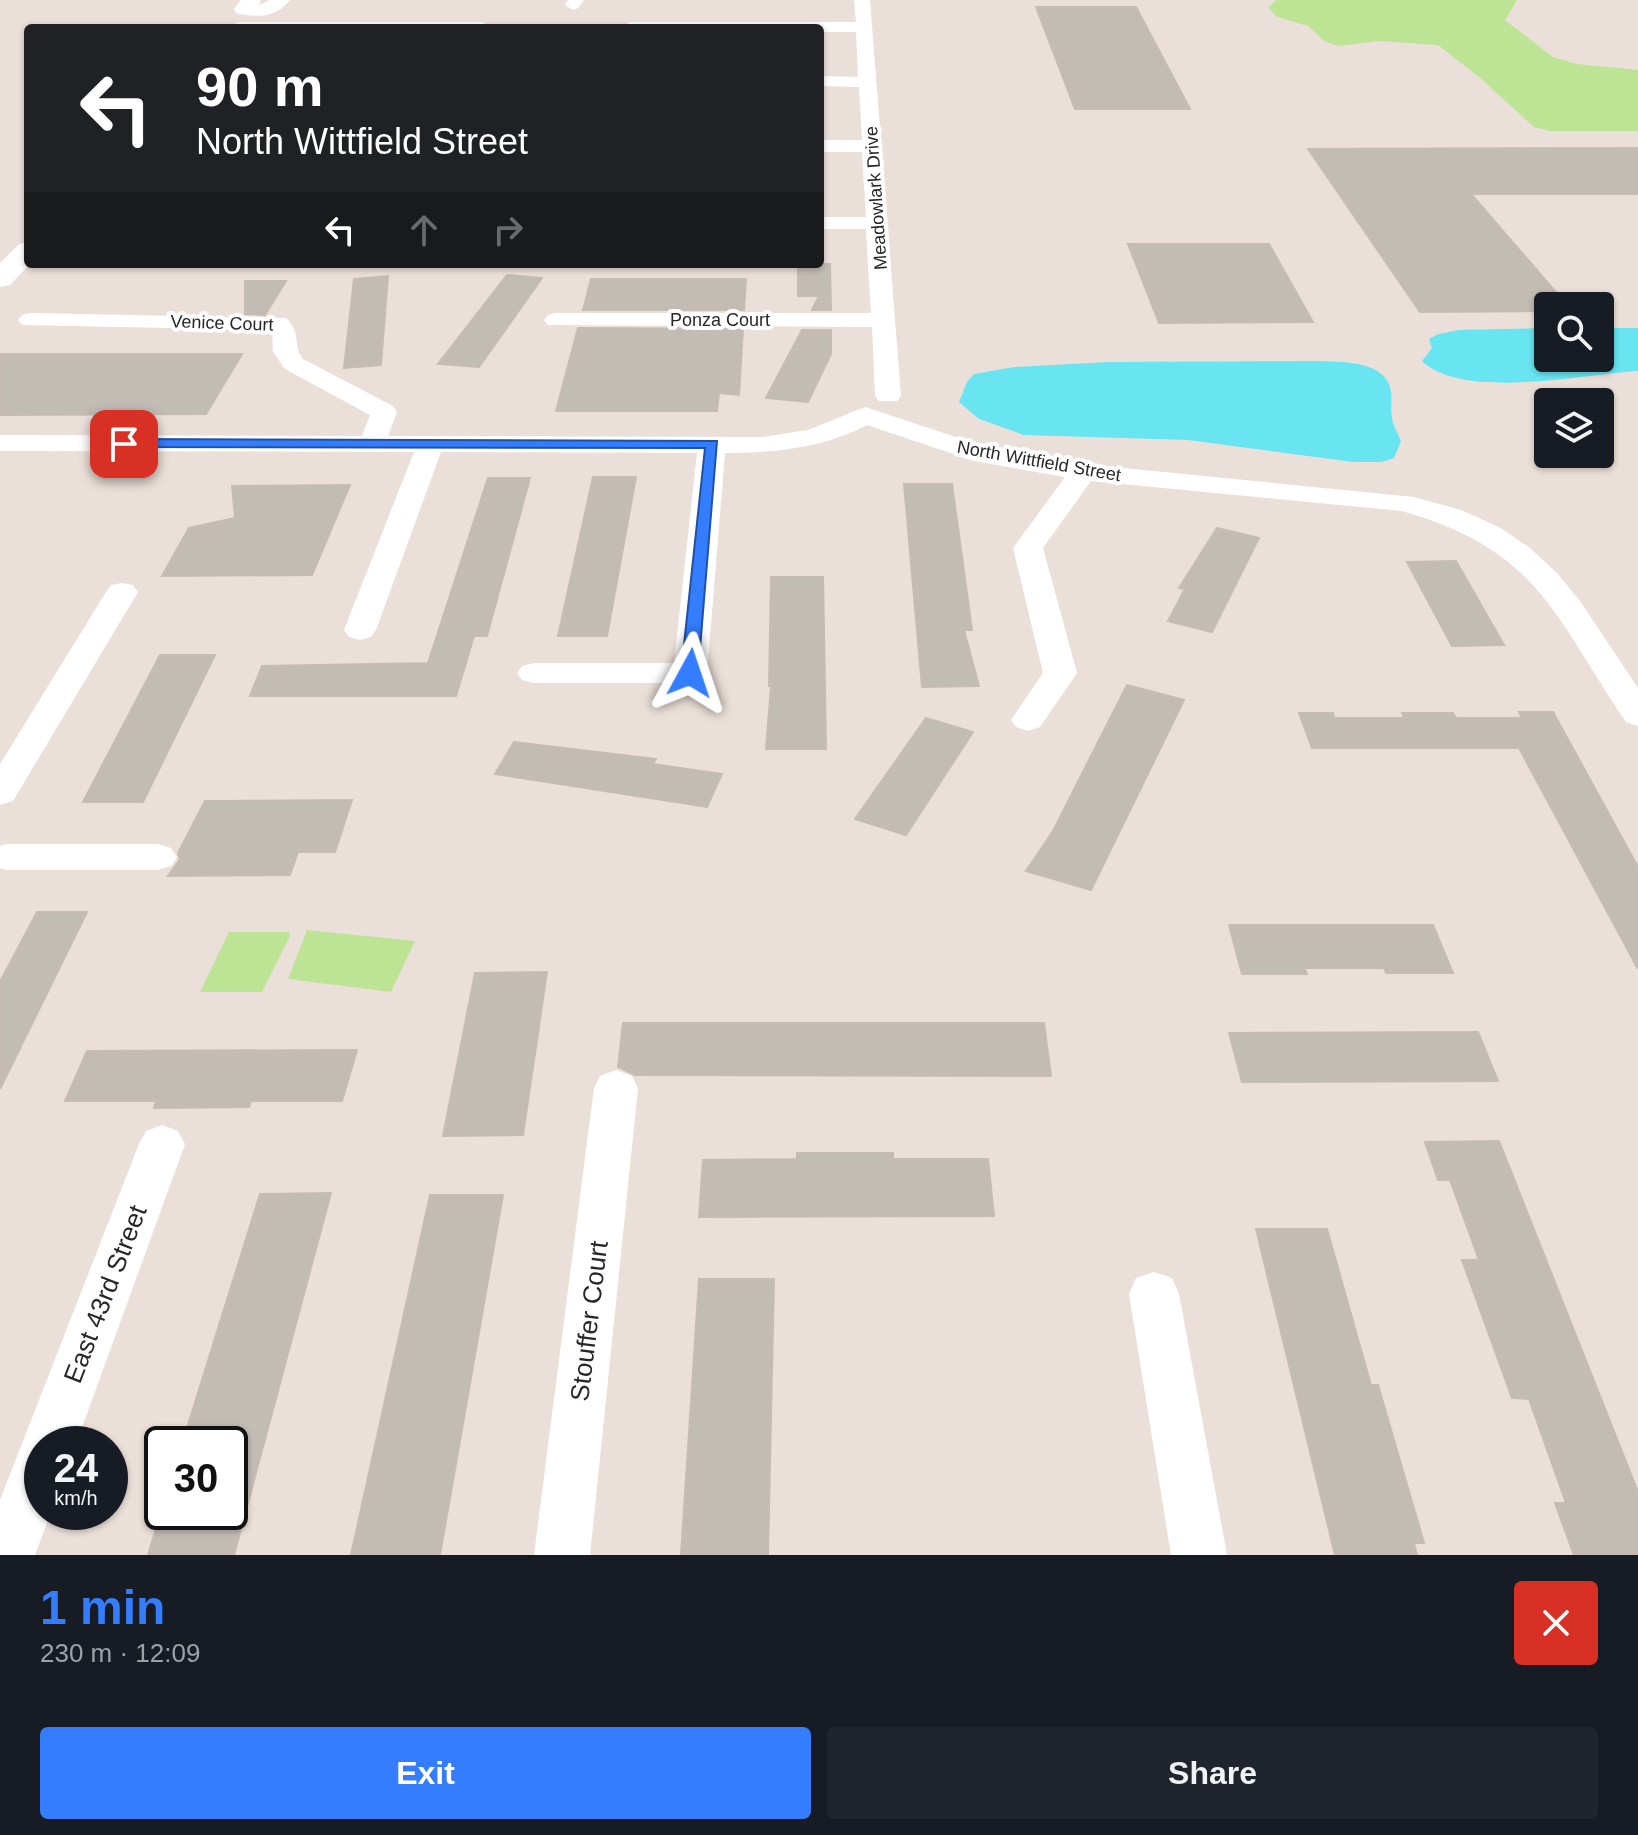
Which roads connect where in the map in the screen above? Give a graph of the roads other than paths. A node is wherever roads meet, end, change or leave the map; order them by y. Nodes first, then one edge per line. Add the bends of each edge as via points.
1 (281, 0) edge
2 (862, 0) edge
3 (254, 6) edge
4 (243, 24) edge
5 (824, 27) edge
6 (864, 27) junction
7 (824, 81) edge
8 (868, 82) junction
9 (824, 146) edge
10 (872, 146) junction
11 (824, 223) edge
12 (878, 223) junction
13 (24, 254) edge
14 (0, 279) edge
15 (30, 320) dead end
16 (556, 320) dead end
17 (885, 320) junction
18 (888, 396) dead end
19 (0, 443) edge
20 (372, 444) junction
21 (431, 444) junction
22 (712, 444) junction
23 (1083, 472) junction
24 (122, 592) dead end
25 (360, 630) dead end
26 (534, 673) dead end
27 (1638, 715) edge
28 (1028, 720) dead end
29 (0, 793) edge
30 (2, 852) edge
31 (158, 857) dead end
32 (616, 1088) dead end
33 (162, 1144) dead end
34 (1154, 1294) dead end
35 (56, 1426) edge
36 (24, 1510) edge
37 (7, 1555) edge
38 (562, 1555) edge
39 (1199, 1555) edge

1 - 3 street via 274,8
2 - 6 street, Meadowlark Drive
3 - 4 street
5 - 6 street
6 - 8 street, Meadowlark Drive
7 - 8 street
8 - 10 street, Meadowlark Drive
9 - 10 street
10 - 12 street, Meadowlark Drive
11 - 12 street
12 - 17 street, Meadowlark Drive
13 - 14 street
15 - 20 street, Venice Court via 278,323 285,328 285,352 294,364 384,412
16 - 17 street, Ponza Court
17 - 18 street, Meadowlark Drive
19 - 20 street, North Wittfield Street
20 - 21 street, North Wittfield Street
21 - 22 street, North Wittfield Street
21 - 25 street
22 - 23 street, North Wittfield Street via 798,440 865,415 984,455
22 - 26 street via 690,673
23 - 27 street, North Wittfield Street via 1366,497 1462,518 1536,566
23 - 28 street via 1028,548 1060,673
24 - 29 street
30 - 31 street
32 - 38 street, Stouffer Court
33 - 35 street, East 43rd Street
34 - 39 street
36 - 37 street

